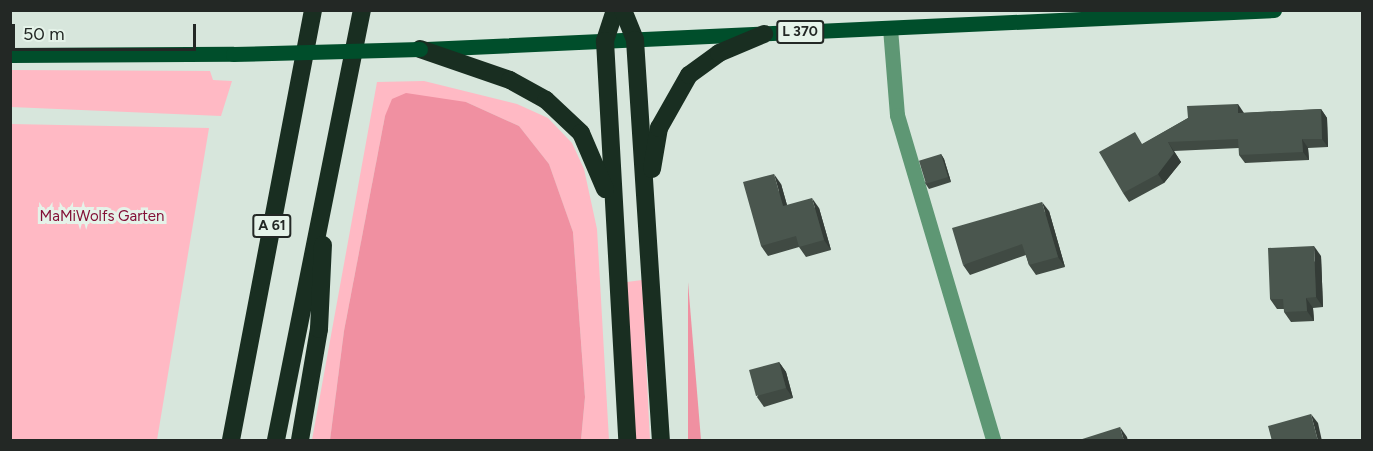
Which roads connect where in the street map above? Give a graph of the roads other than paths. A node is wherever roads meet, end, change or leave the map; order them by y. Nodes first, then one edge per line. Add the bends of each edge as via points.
1 (313, 10) edge
2 (362, 10) edge
3 (615, 10) edge
4 (623, 10) edge
5 (1274, 10) edge
6 (890, 27) junction
7 (764, 34) junction
8 (635, 40) junction
9 (605, 41) junction
10 (420, 49) junction
11 (10, 55) edge
12 (326, 177) junction
13 (646, 210) junction
14 (612, 214) junction
15 (231, 441) edge
16 (276, 441) edge
17 (300, 441) edge
18 (627, 441) edge
19 (661, 441) edge
20 (993, 441) edge

1 - 15 highway, A 61
2 - 12 highway, A 61
3 - 9 highway
4 - 8 highway
5 - 6 main road, L 370
6 - 7 main road, L 370
6 - 20 lane via 897,116
7 - 8 main road, L 370
7 - 13 highway via 704,63 677,91 659,128
8 - 9 main road, L 370
8 - 13 highway
9 - 10 main road, L 370
9 - 14 highway
10 - 11 main road, L 370, bridge
10 - 14 highway via 510,80 560,112 592,151
12 - 16 highway, A 61
12 - 17 highway via 319,329
13 - 19 highway
14 - 18 highway

